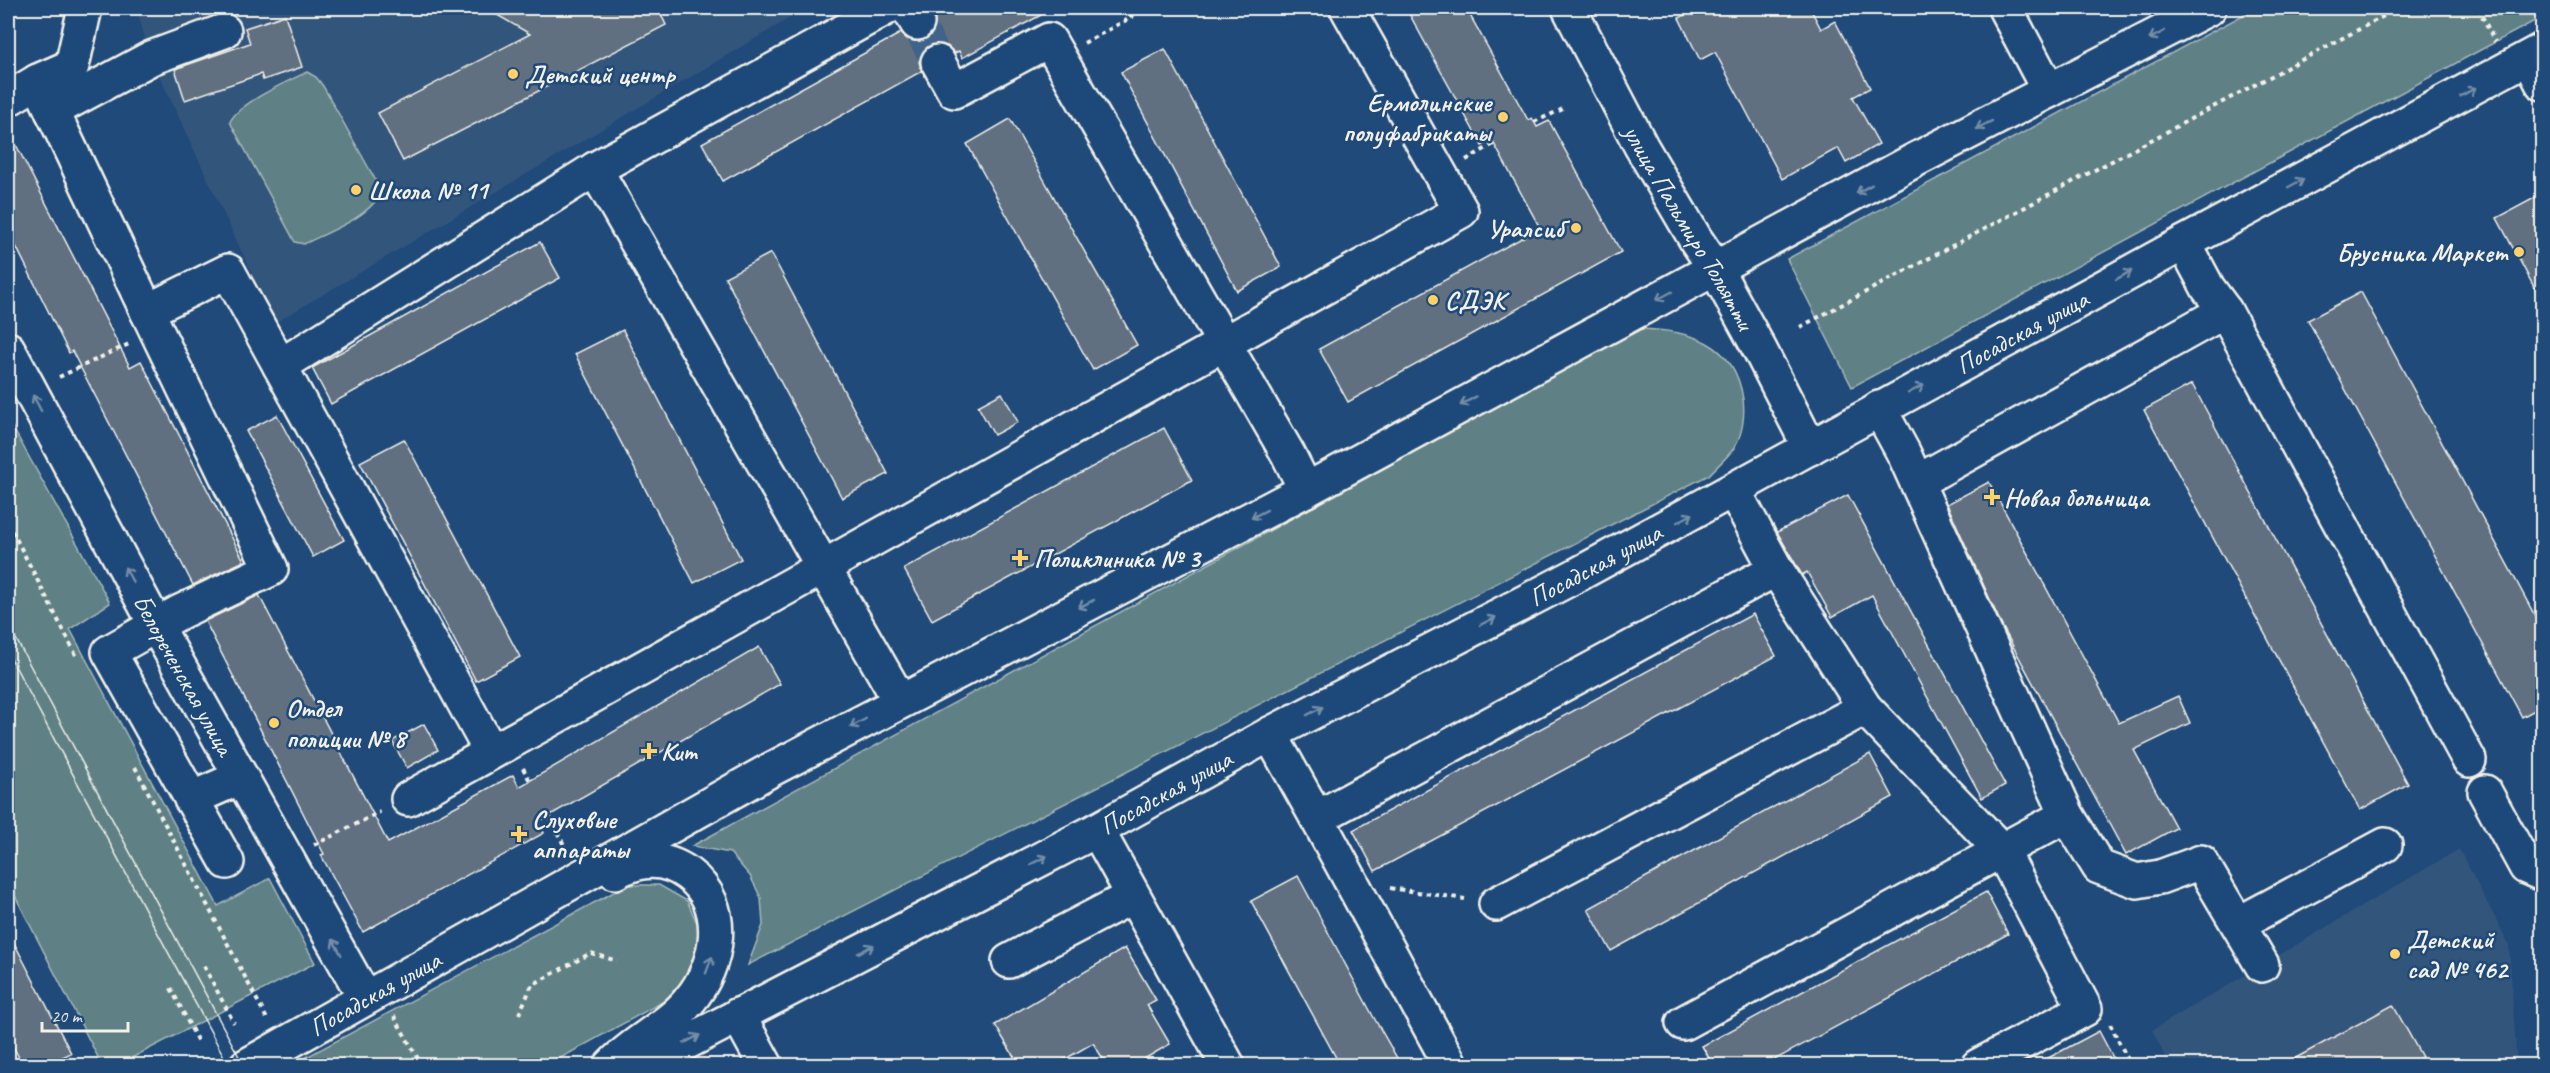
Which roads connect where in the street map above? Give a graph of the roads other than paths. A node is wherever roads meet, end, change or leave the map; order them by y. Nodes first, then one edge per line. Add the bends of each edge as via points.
1 (85, 8) edge
2 (886, 8) edge
3 (1347, 8) edge
4 (1569, 8) edge
5 (2005, 8) edge
6 (2209, 8) edge
7 (224, 31) dead end
8 (938, 62) tunnel mouth
9 (2538, 64) edge
10 (38, 81) junction
11 (2049, 91) junction
12 (8, 99) edge
13 (52, 111) junction
14 (595, 169) junction
15 (2184, 243) junction
16 (1715, 268) junction
17 (2224, 310) junction
18 (152, 321) junction
19 (1224, 343) junction
20 (8, 349) edge
21 (280, 366) junction
22 (1880, 408) junction
23 (1810, 448) junction
24 (1917, 482) junction
25 (1305, 490) junction
26 (1734, 491) junction
27 (823, 567) junction
28 (1776, 569) junction
29 (157, 627) junction
30 (900, 700) junction
31 (1866, 708) junction
32 (1270, 734) junction
33 (491, 752) junction
34 (2469, 760) dead end
35 (240, 777) junction
36 (2486, 792) dead end
37 (191, 799) junction
38 (408, 799) road end
39 (2067, 814) junction
40 (1317, 818) junction
41 (1097, 830) junction
42 (2385, 845) dead end
43 (2002, 851) junction
44 (227, 862) dead end
45 (2542, 874) edge
46 (1133, 896) junction
47 (1496, 904) road end
48 (505, 919) junction
49 (2238, 924) junction
50 (1010, 961) dead end
51 (2262, 965) dead end
52 (365, 998) junction
53 (738, 1015) junction
54 (1683, 1023) dead end
55 (246, 1065) edge
56 (611, 1065) edge
57 (640, 1065) edge
58 (766, 1065) edge
59 (1228, 1065) edge
60 (1451, 1065) edge
61 (1978, 1065) edge

1 - 10 street via 72,66
2 - 14 street
3 - 19 street via 1461,211
4 - 16 street, улица Пальмиро Тольятти via 1641,146
5 - 11 street
6 -> 11 street, Посадская улица
7 - 13 street via 151,58
8 - 19 street via 954,91 1049,40
15 -> 9 street, Посадская улица
10 - 12 street
10 - 13 street
11 -> 16 street, Посадская улица
13 - 18 street
14 - 21 street
14 - 27 street
15 - 17 street
22 -> 15 street, Посадская улица
16 - 23 street, улица Пальмиро Тольятти
16 -> 25 street, Посадская улица
17 - 24 street
17 - 34 street
18 - 21 street via 228,271
18 - 29 street via 271,569
19 - 25 street
19 - 27 street
29 -> 20 street, Белореченская улица
21 - 33 street
22 - 23 street, Посадская улица
22 - 24 street
23 - 26 street, Посадская улица
24 - 39 street
25 -> 30 street, Посадская улица
26 - 28 street
32 -> 26 street, Посадская улица
27 - 30 street
27 - 33 street
28 - 31 street
28 - 40 street
29 - 35 street, Белореченская улица
29 - 37 street via 109,652
30 -> 48 street, Посадская улица
31 - 43 street
31 - 47 street
32 - 40 street
32 - 41 street, Посадская улица
33 - 38 street
35 - 37 street
52 -> 35 street, Белореченская улица
36 - 45 street via 2526,867
37 - 44 street
39 - 43 street
39 - 49 street via 2099,867 2137,880 2160,877 2201,862
40 - 60 street
41 - 46 street
53 -> 41 street, Посадская улица
42 - 49 street
43 - 54 street
43 - 61 street via 2085,1009
46 - 50 street
46 - 59 street
48 - 52 street, Посадская улица
56 -> 48 street, Посадская улица via 689,1001 706,974 717,928 704,892 689,874 654,860 633,863 541,910
49 - 51 street
52 - 55 street, Посадская улица
57 -> 53 street, Посадская улица
53 - 58 street

